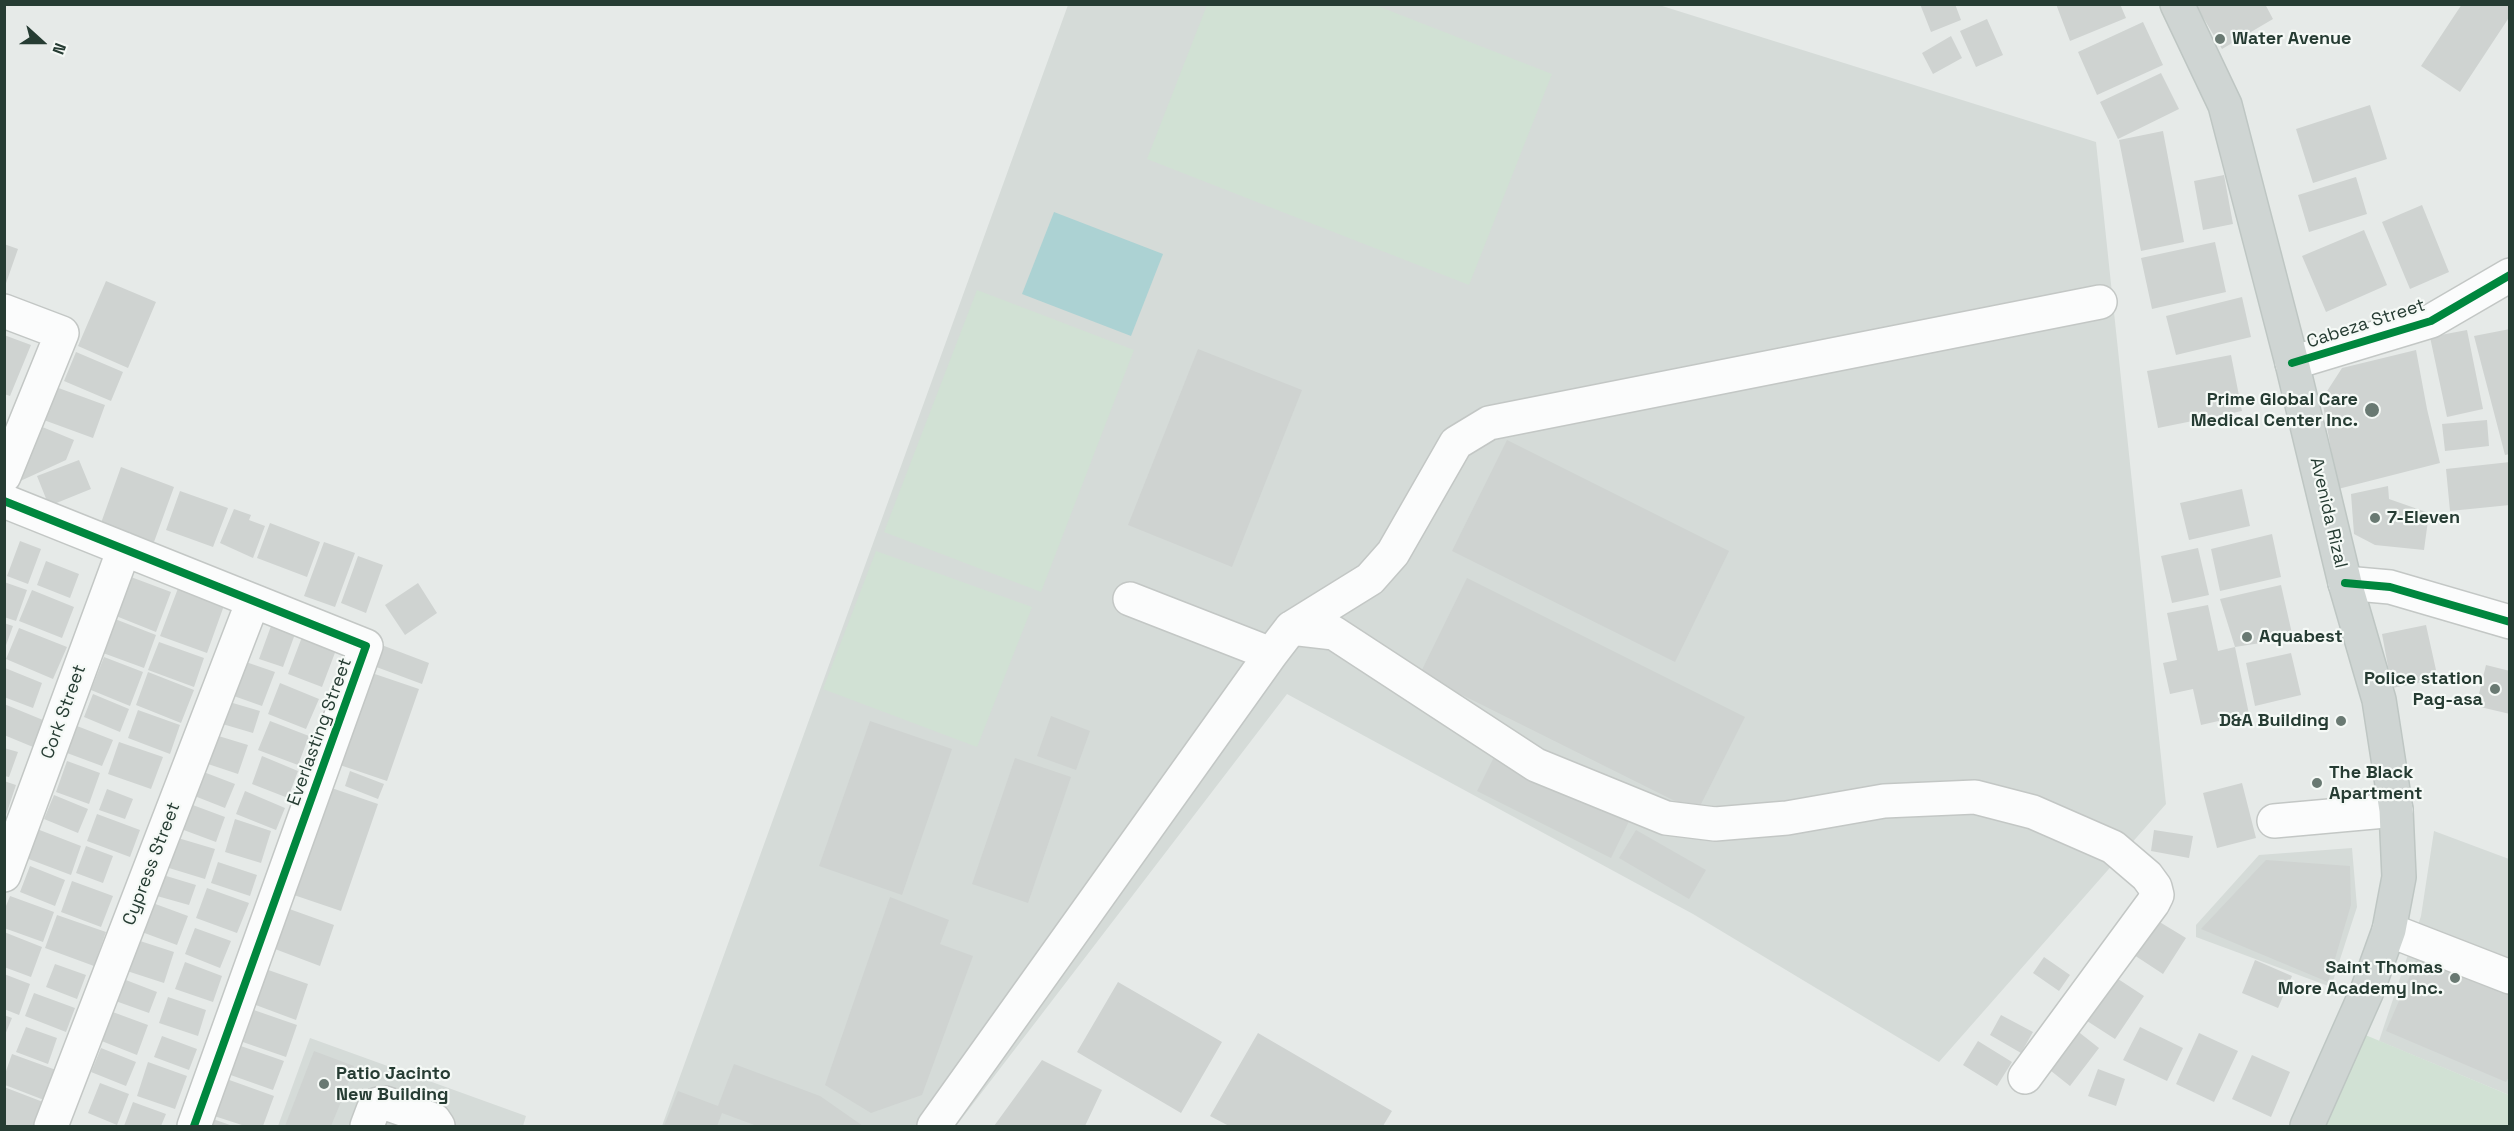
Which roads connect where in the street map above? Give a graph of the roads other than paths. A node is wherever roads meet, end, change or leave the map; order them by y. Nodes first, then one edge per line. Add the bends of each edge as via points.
1 (2177, 4) edge
2 (2510, 275) edge
3 (2100, 302) dead end
4 (4, 311) edge
5 (2292, 363) junction
6 (4, 476) edge
7 (4, 501) edge
8 (124, 549) junction
9 (2345, 583) junction
10 (1130, 599) dead end
11 (253, 601) junction
12 (2510, 622) edge
13 (1291, 628) junction
14 (1271, 654) junction
15 (2396, 810) junction
16 (2274, 821) dead end
17 (4, 874) edge
18 (2389, 930) junction
19 (2510, 977) edge
20 (2025, 1077) dead end
21 (51, 1126) edge
22 (194, 1126) edge
23 (367, 1126) edge
24 (438, 1126) edge
25 (934, 1126) edge
26 (2307, 1126) edge

1 - 5 main road, Avenida Rizal via 2226,105
2 - 5 street, Cabeza Street via 2431,321
3 - 13 street via 1489,423 1456,443 1393,553 1371,579
4 - 6 street via 62,333
5 - 9 main road, Avenida Rizal
7 - 8 street, Everlasting Street
8 - 11 street, Everlasting Street
8 - 17 street, Cork Street
9 - 12 street via 2390,587
9 - 15 main road, Avenida Rizal via 2379,700
10 - 14 street
11 - 21 street, Cypress Street
11 - 22 street, Everlasting Street via 366,646
13 - 14 street
13 - 20 street via 1334,633 1536,765 1666,818 1715,824 1787,818 1884,801 1975,797 2033,812 2113,847 2147,876 2157,895
14 - 25 street
15 - 16 street
15 - 18 main road, Avenida Rizal via 2399,877
18 - 19 street
18 - 26 main road, Avenida Rizal via 2367,991
23 - 24 street via 373,1110 385,1103 434,1120

